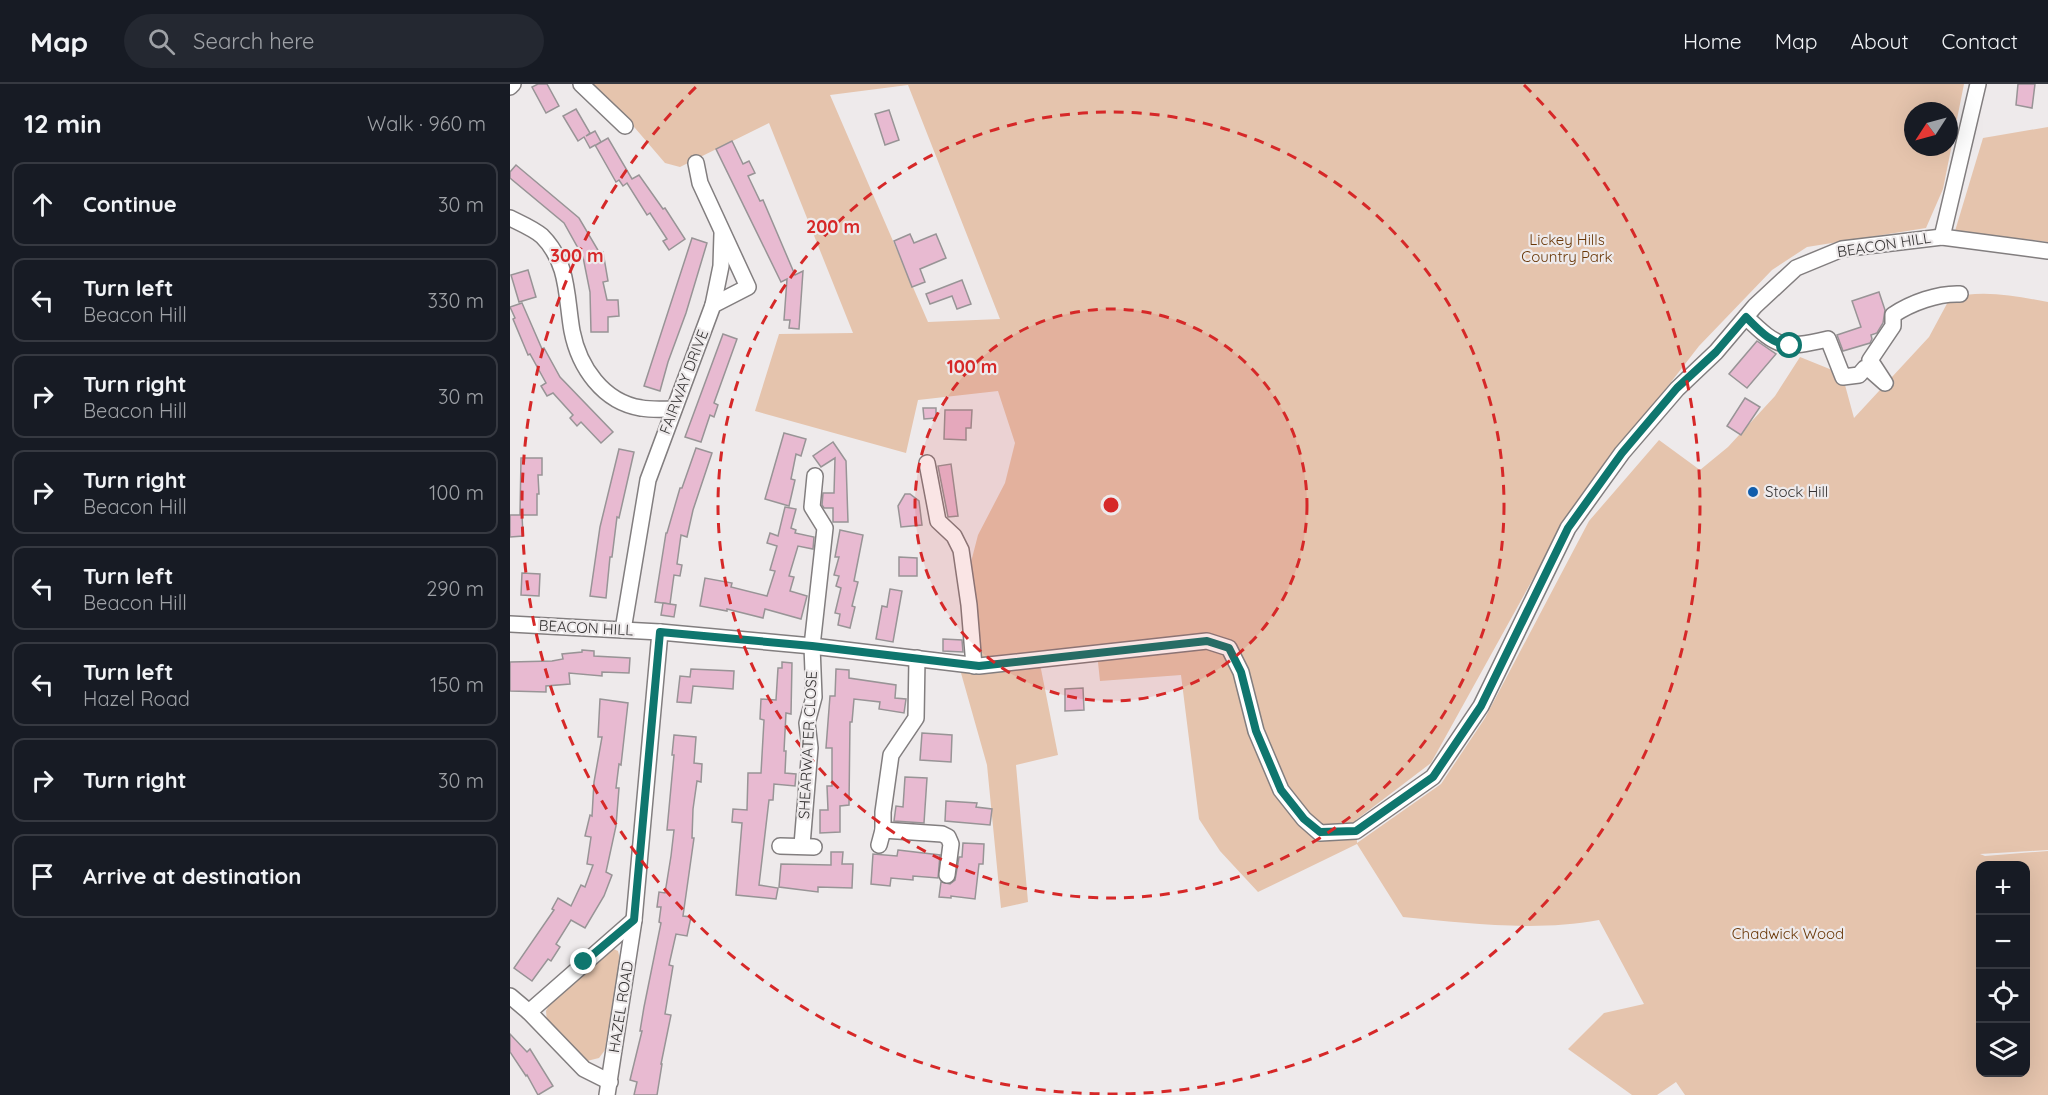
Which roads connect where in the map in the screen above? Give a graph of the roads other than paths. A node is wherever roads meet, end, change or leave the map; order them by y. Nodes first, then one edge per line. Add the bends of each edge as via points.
1 (581, 84) edge
2 (1978, 84) edge
3 (625, 126) dead end
4 (696, 163) dead end
5 (510, 218) edge
6 (722, 234) junction
7 (1942, 237) junction
8 (2048, 251) edge
9 (1960, 294) dead end
10 (713, 305) junction
11 (1746, 317) junction
12 (674, 409) junction
13 (927, 463) dead end
14 (815, 476) dead end
15 (510, 624) edge
16 (623, 630) junction
17 (660, 632) junction
18 (812, 646) junction
19 (917, 658) junction
20 (974, 666) junction
21 (780, 846) dead end
22 (948, 875) dead end
23 (634, 920) junction
24 (510, 996) edge
25 (529, 1012) junction
26 (608, 1089) edge

1 - 3 street
2 - 7 street
4 - 6 street via 700,183
5 - 12 street via 541,236 554,252 568,290 572,333 585,367 604,392 642,408
6 - 10 street, FAIRWAY DRIVE via 721,266
6 - 10 street via 748,287
7 - 8 street, BEACON HILL
7 - 11 street, BEACON HILL via 1842,249 1796,268
9 - 11 street via 1909,305 1893,315 1893,326 1870,360 1885,383 1868,368 1859,375 1843,377 1828,339 1790,346 1777,344
10 - 12 street, FAIRWAY DRIVE
11 - 20 street, BEACON HILL via 1677,388 1622,453 1568,528 1481,706 1433,777 1356,831 1320,832 1281,790 1256,731 1241,672 1229,648 1207,641
12 - 16 street, FAIRWAY DRIVE via 648,480
13 - 20 street via 938,521 954,536 961,550
14 - 18 street, SHEARWATER CLOSE via 812,507 825,528
15 - 16 street, BEACON HILL
16 - 17 street, BEACON HILL
17 - 18 street, BEACON HILL
17 - 23 street, HAZEL ROAD
18 - 19 street, BEACON HILL
18 - 21 street, SHEARWATER CLOSE via 814,697 807,723 808,846
19 - 20 street, BEACON HILL
19 - 22 street via 916,718 891,755 881,837 948,837
23 - 25 street
23 - 26 street, HAZEL ROAD
24 - 25 street
25 - 26 street

